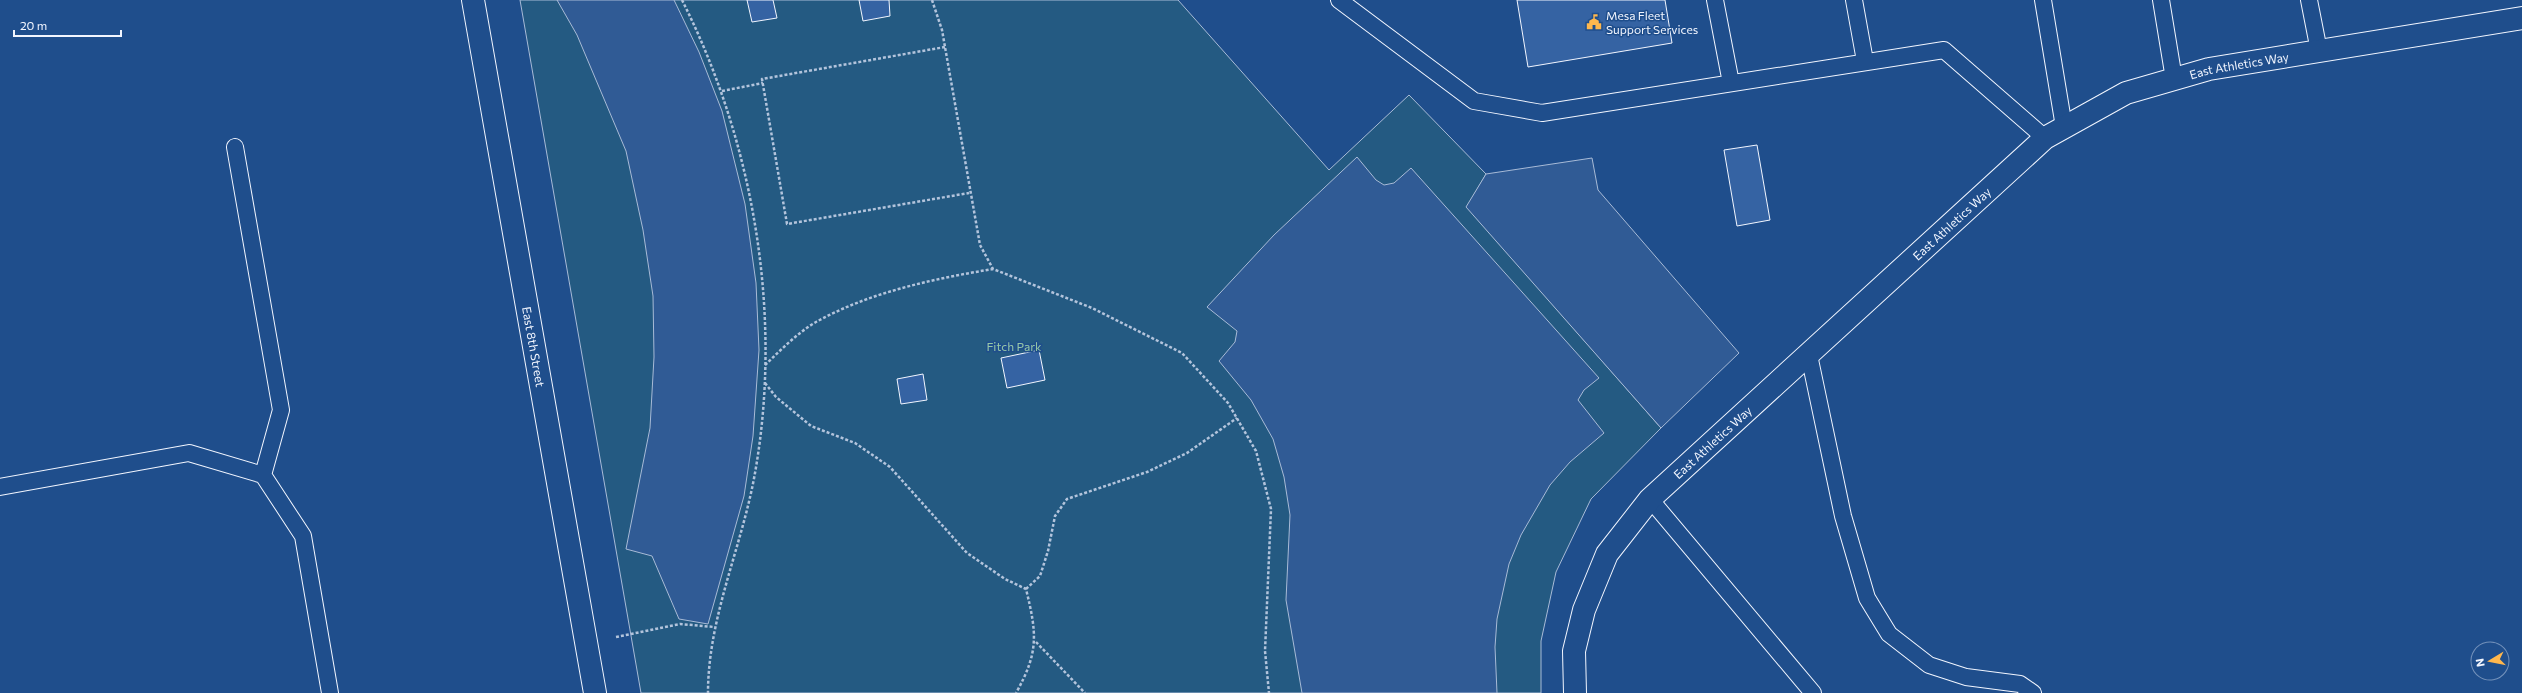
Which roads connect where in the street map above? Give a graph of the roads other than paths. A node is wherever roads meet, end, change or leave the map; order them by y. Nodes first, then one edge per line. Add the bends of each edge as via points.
1 (473, 0) edge
2 (1339, 0) edge
3 (1715, 0) edge
4 (1854, 0) edge
5 (2043, 0) edge
6 (2161, 0) edge
7 (2309, 0) edge
8 (2522, 18) edge
9 (2319, 51) junction
10 (1865, 62) junction
11 (2174, 79) junction
12 (1731, 83) junction
13 (2054, 132) junction
14 (235, 147) dead end
15 (1809, 355) junction
16 (263, 475) junction
17 (0, 487) edge
18 (1650, 499) junction
19 (330, 693) edge
20 (595, 693) edge
21 (1575, 693) edge
22 (1812, 693) edge
23 (2033, 693) edge

1 - 20 street, East 8th Street
2 - 12 lane via 1474,101 1542,113
3 - 12 lane
4 - 10 lane
5 - 13 lane
6 - 11 lane
7 - 9 lane
8 - 9 street, East Athletics Way
9 - 11 street, East Athletics Way via 2208,69
10 - 12 lane
10 - 13 lane via 1944,50
11 - 13 street, East Athletics Way via 2126,93
13 - 15 street, East Athletics Way
14 - 16 lane via 281,410
15 - 18 street, East Athletics Way
15 - 23 lane via 1842,516 1867,598 1889,634 1929,665 1966,677 2020,684
16 - 17 lane via 189,453
16 - 19 lane via 303,536
18 - 21 street, East Athletics Way via 1607,554 1584,610 1574,651
18 - 22 lane

